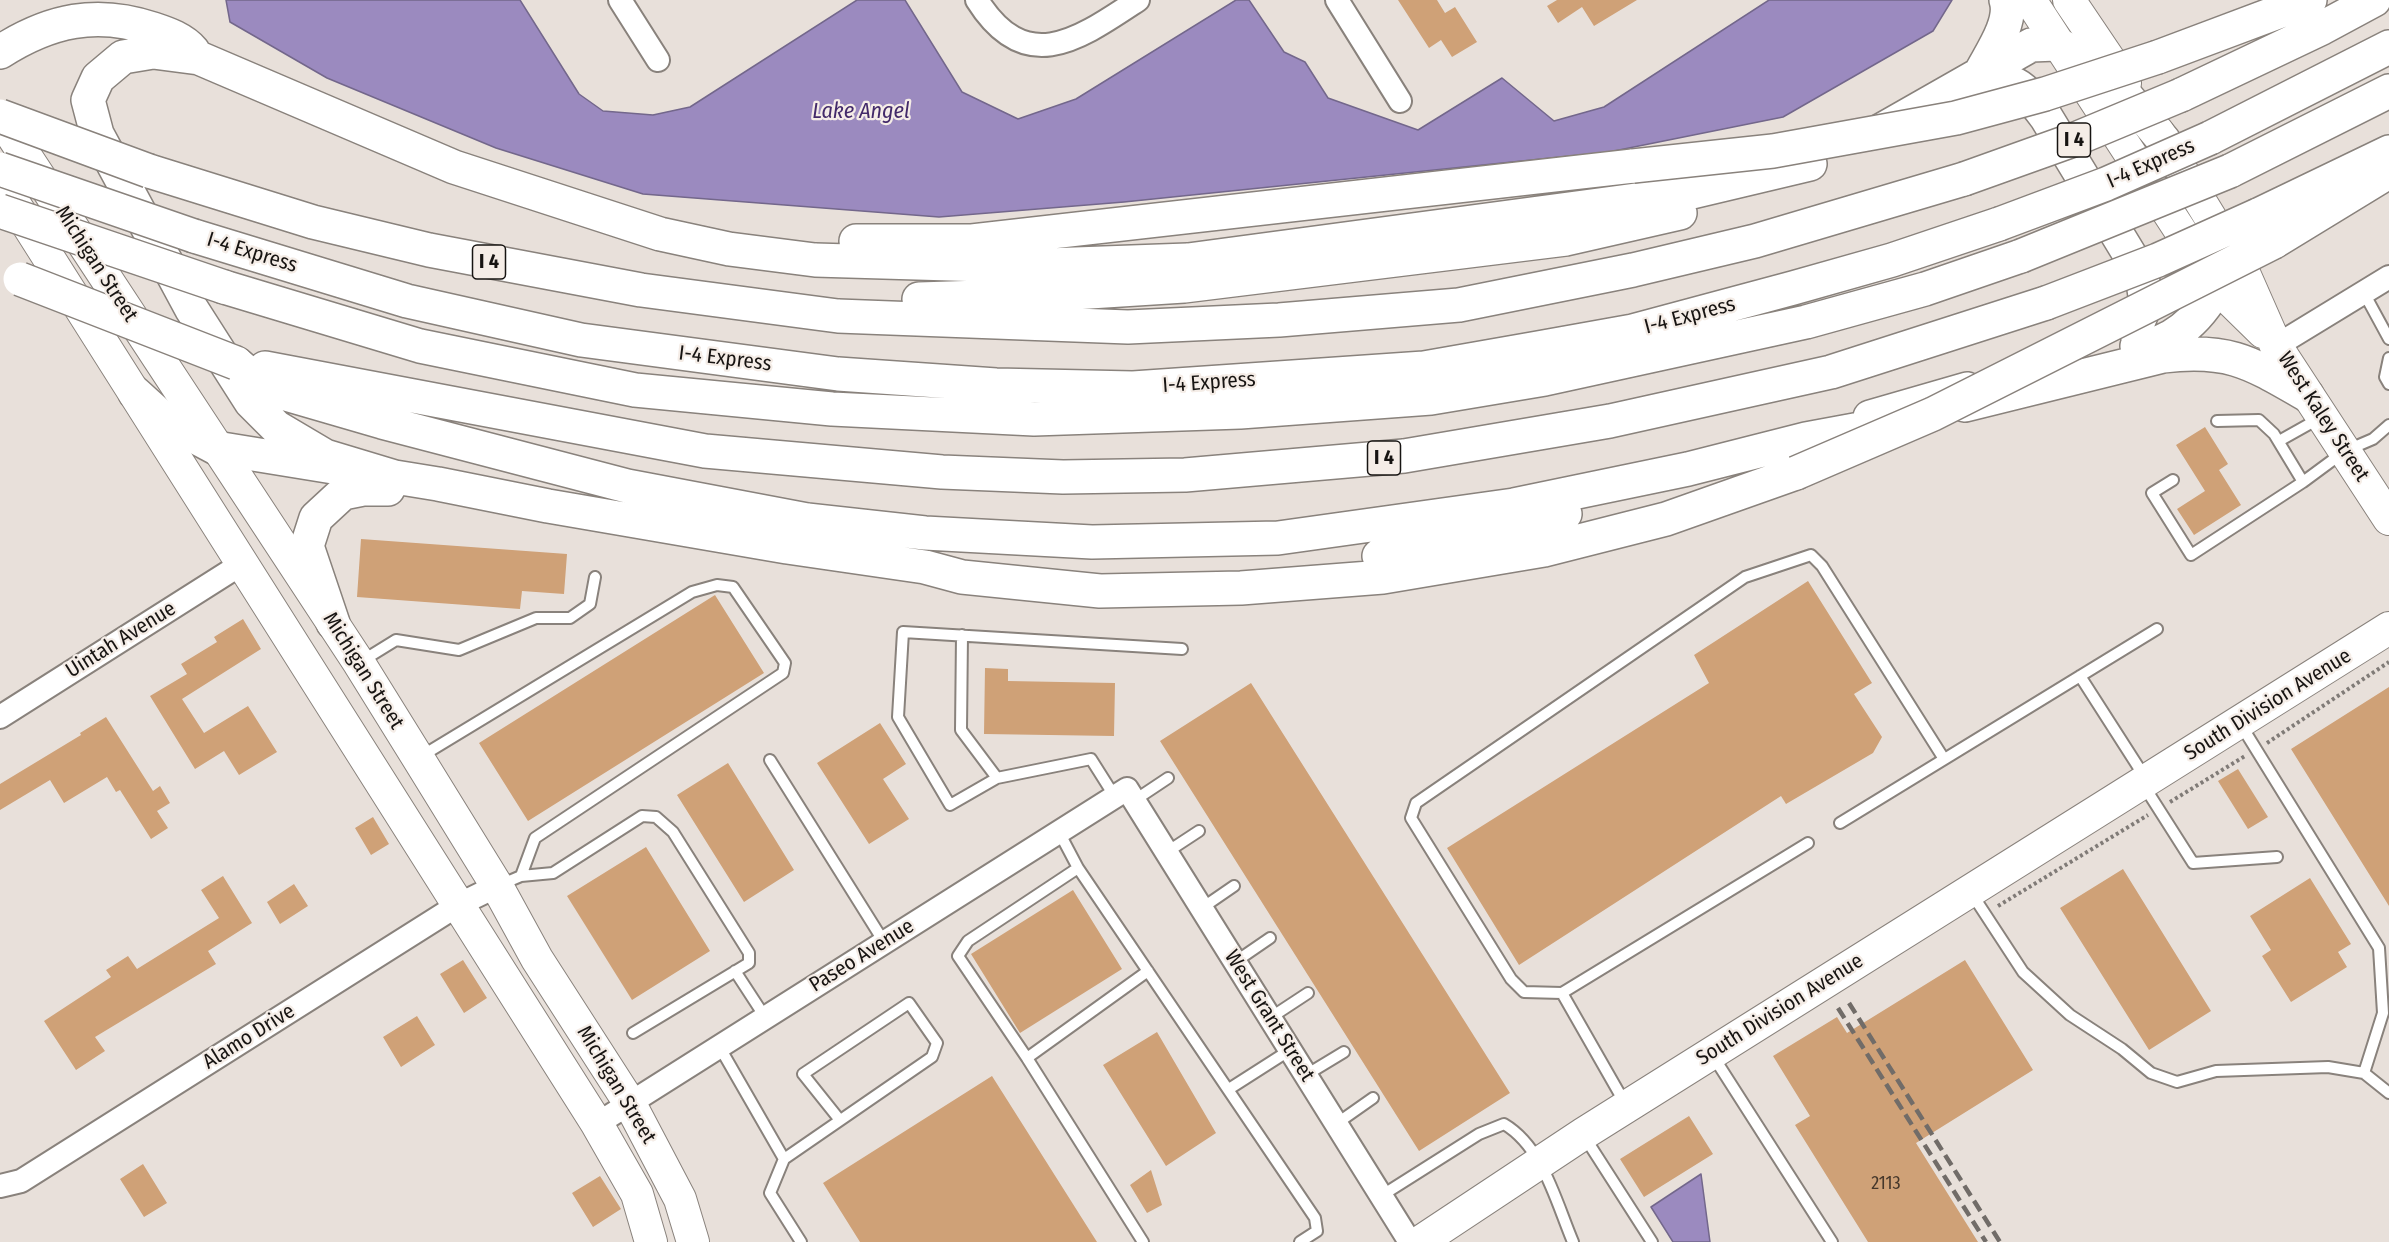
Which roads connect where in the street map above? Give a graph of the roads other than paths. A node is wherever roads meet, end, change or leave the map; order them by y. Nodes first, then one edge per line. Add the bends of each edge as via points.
1 (620, 0) edge
2 (977, 0) edge
3 (1138, 0) edge
4 (1337, 0) edge
5 (2006, 0) edge
6 (2030, 0) edge
7 (2069, 0) edge
8 (2310, 0) edge
9 (2374, 0) edge
10 (0, 31) edge
11 (36, 31) junction
12 (2057, 45) junction
13 (2389, 47) edge
14 (0, 52) edge
15 (199, 58) junction
16 (658, 60) dead end
17 (1980, 72) junction
18 (2389, 91) edge
19 (1400, 101) dead end
20 (1926, 104) junction
21 (0, 116) edge
22 (2164, 141) junction
23 (2389, 152) edge
24 (1810, 164) junction
25 (0, 169) edge
26 (2389, 172) edge
27 (0, 181) edge
28 (533, 191) junction
29 (0, 211) edge
30 (2217, 228) junction
31 (2266, 229) junction
32 (10, 276) edge
33 (2389, 277) edge
34 (2217, 287) junction
35 (2364, 292) junction
36 (838, 316) junction
37 (2389, 339) edge
38 (2276, 346) junction
39 (2112, 351) junction
40 (2389, 358) edge
41 (236, 363) junction
42 (2389, 384) edge
43 (135, 393) junction
44 (2315, 406) junction
45 (2217, 421) dead end
46 (2389, 425) edge
47 (1806, 439) junction
48 (2278, 441) junction
49 (216, 448) junction
50 (2345, 451) junction
51 (1688, 469) junction
52 (398, 478) junction
53 (2174, 480) dead end
54 (2303, 482) junction
55 (548, 506) junction
56 (2389, 519) edge
57 (243, 563) junction
58 (925, 567) junction
59 (595, 577) dead end
60 (333, 623) junction
61 (2389, 628) edge
62 (2157, 629) dead end
63 (962, 635) junction
64 (1182, 649) dead end
65 (359, 663) junction
66 (2080, 676) junction
67 (1, 713) edge
68 (2239, 722) junction
69 (418, 758) junction
70 (1944, 759) junction
71 (770, 760) dead end
72 (997, 778) junction
73 (1168, 778) dead end
74 (2145, 783) junction
75 (1126, 795) junction
76 (1840, 823) dead end
77 (1199, 831) dead end
78 (1059, 832) junction
79 (1808, 843) dead end
80 (1167, 852) junction
81 (2277, 857) dead end
82 (1078, 868) junction
83 (509, 881) junction
84 (1234, 886) dead end
85 (1970, 891) junction
86 (458, 905) junction
87 (1202, 908) junction
88 (1270, 938) dead end
89 (884, 942) junction
90 (1235, 962) junction
91 (735, 971) junction
92 (1148, 971) junction
93 (1308, 993) dead end
94 (1562, 993) junction
95 (765, 1017) junction
96 (1270, 1018) junction
97 (633, 1033) dead end
98 (718, 1046) junction
99 (1290, 1050) junction
100 (1344, 1052) dead end
101 (1711, 1053) junction
102 (1027, 1058) junction
103 (2364, 1073) junction
104 (1306, 1075) junction
105 (1229, 1089) junction
106 (2389, 1093) edge
107 (1373, 1098) dead end
108 (628, 1102) junction
109 (1626, 1106) junction
110 (839, 1119) junction
111 (597, 1124) junction
112 (1336, 1124) junction
113 (1582, 1134) junction
114 (784, 1159) junction
115 (1539, 1162) junction
116 (0, 1186) edge
117 (1381, 1196) junction
118 (651, 1242) edge
119 (693, 1242) edge
120 (801, 1242) edge
121 (1143, 1242) edge
122 (1300, 1242) edge
123 (1410, 1242) edge
124 (1420, 1242) edge
125 (1573, 1242) edge
126 (1652, 1242) edge
127 (1832, 1242) edge

1 - 16 street
2 - 3 street via 1009,37 1031,44 1055,45 1088,33
4 - 19 street
5 - 17 highway via 2009,7 1999,37
6 - 12 main road, West Kaley Street
7 - 22 main road, West Kaley Street
8 - 28 highway, bridge via 2045,94 1956,118 1773,151 972,241 814,241
9 - 36 highway, I 4, bridge via 2181,95 2073,140 1964,179 1755,241 1633,270 1460,304 1279,320 1128,327
10 - 11 highway
11 - 14 highway
11 - 15 highway via 81,19 125,19 186,42
12 - 17 highway via 2031,45
12 - 22 highway via 2100,65
12 - 34 main road, West Kaley Street
13 - 25 highway, I-4 Express, bridge via 2210,138 2106,184 1999,224 1803,285 1633,330 1424,368 1132,388 996,385 838,374 581,340 407,301 194,236
15 - 28 highway via 454,167
15 - 52 highway via 153,52 123,57 98,78 88,100 96,134 191,308 251,402 276,428 325,456
17 - 20 highway
18 - 29 highway, I-4 Express, bridge via 2230,171 2021,256 1925,289 1806,322 1545,379 1431,398 1240,412 1034,419 832,409 635,390 420,346
20 - 24 highway via 1872,136
20 - 39 highway via 2000,80 2011,82 2035,102 2142,275 2146,303 2136,329
21 - 36 highway, I 4, bridge via 148,171 313,222 429,250 641,290
21 - 49 main road, Michigan Street
22 - 30 main road, West Kaley Street
23 - 31 highway, I 4
24 - 28 highway via 1688,193 1546,214 1188,260 1075,266 914,265 815,260 740,250 660,234
24 - 36 highway via 1718,203 1566,239 1184,286 901,300
26 - 31 highway
27 - 43 main road, Michigan Street
30 - 34 highway via 2223,262
30 - 38 main road, West Kaley Street via 2243,271
31 - 41 highway, I 4, bridge via 2158,260 2046,303 1831,372 1610,421 1404,456 1185,475 1063,477 942,472 705,451
31 - 58 highway, bridge via 2098,328 1933,414 1796,473 1666,519 1602,536 1544,550 1383,577 1241,588 1100,591 962,577
32 - 41 highway, I 4, bridge
33 - 35 street
34 - 38 main road, West Kaley Street
34 - 39 highway via 2187,326 2160,342
35 - 37 lane
35 - 38 street
38 - 44 main road, West Kaley Street
39 - 47 highway via 1899,407
40 - 42 lane via 2385,377
41 - 51 highway via 265,387 627,486 807,520 925,532 1092,542 1278,538 1514,505
43 - 49 highway via 167,422
43 - 57 main road, Michigan Street
44 - 47 highway via 2244,361 2194,352 2163,356 1902,421
44 - 48 lane
44 - 50 main road, West Kaley Street
45 - 48 lane via 2259,420
46 - 50 lane via 2373,439
47 - 51 highway
48 - 54 lane
49 - 52 highway
49 - 60 main road, Michigan Street
50 - 54 lane
50 - 56 main road, West Kaley Street
51 - 58 highway via 1543,521 1370,557 1130,575 961,565
52 - 55 highway
53 - 54 lane via 2152,493 2191,555
55 - 58 highway
55 - 60 highway via 385,489 343,493 316,518 307,546
57 - 67 street, Uintah Avenue
57 - 86 main road, Michigan Street
59 - 65 lane via 590,604 570,618 536,618 459,650 396,640
60 - 65 main road, Michigan Street
61 - 68 main road, South Division Avenue
62 - 66 lane
63 - 64 lane
63 - 72 lane via 961,730
63 - 72 lane via 903,632 898,717 950,805
65 - 69 main road, Michigan Street
66 - 70 lane
66 - 74 lane
68 - 74 main road, South Division Avenue
68 - 103 lane via 2379,948 2383,1013
69 - 83 main road, Michigan Street
69 - 83 lane via 692,592 717,585 733,587 785,663 783,673 536,838
70 - 76 lane
70 - 94 lane via 1822,566 1811,555 1745,577 1416,803 1410,818 1511,979 1524,992
71 - 89 lane
72 - 75 lane via 1091,759
73 - 75 lane
74 - 81 lane via 2193,863
74 - 85 main road, South Division Avenue
75 - 78 street, Paseo Avenue
75 - 80 street, West Grant Street
77 - 80 lane
78 - 82 lane
78 - 89 street, Paseo Avenue
79 - 94 lane
80 - 87 street, West Grant Street
82 - 92 lane
82 - 102 lane via 968,941 958,956
83 - 86 street, Alamo Drive
83 - 91 lane via 554,873 642,816 656,817 673,832 749,953 749,963
83 - 108 main road, Michigan Street via 537,959
84 - 87 lane
85 - 101 main road, South Division Avenue
85 - 103 lane via 2023,972 2070,1015 2151,1073 2177,1082 2216,1071 2328,1067
86 - 111 main road, Michigan Street
86 - 116 street, Alamo Drive via 21,1181
87 - 90 street, West Grant Street
88 - 90 lane
89 - 95 street, Paseo Avenue
90 - 96 street, West Grant Street
91 - 95 lane
91 - 97 lane
92 - 102 lane
92 - 105 lane
93 - 96 lane
94 - 109 lane
95 - 98 street, Paseo Avenue
96 - 99 street, West Grant Street
98 - 108 street, Paseo Avenue
98 - 114 lane
99 - 104 street, West Grant Street
99 - 105 lane
100 - 104 lane
101 - 109 main road, South Division Avenue
101 - 127 lane
102 - 121 lane
103 - 106 lane
104 - 112 street, West Grant Street
105 - 122 lane via 1315,1218 1317,1231
107 - 112 lane
108 - 111 street, Paseo Avenue
108 - 119 main road, Michigan Street via 680,1199
109 - 113 main road, South Division Avenue
110 - 110 lane via 932,1057 938,1043 909,1003 802,1074
110 - 114 lane
111 - 118 main road, Michigan Street via 637,1194
112 - 117 street, West Grant Street
113 - 115 main road, South Division Avenue
113 - 126 lane
114 - 120 lane via 770,1193
115 - 117 lane via 1524,1139 1504,1124 1479,1134
115 - 124 main road, South Division Avenue
115 - 125 lane
117 - 123 street, West Grant Street

